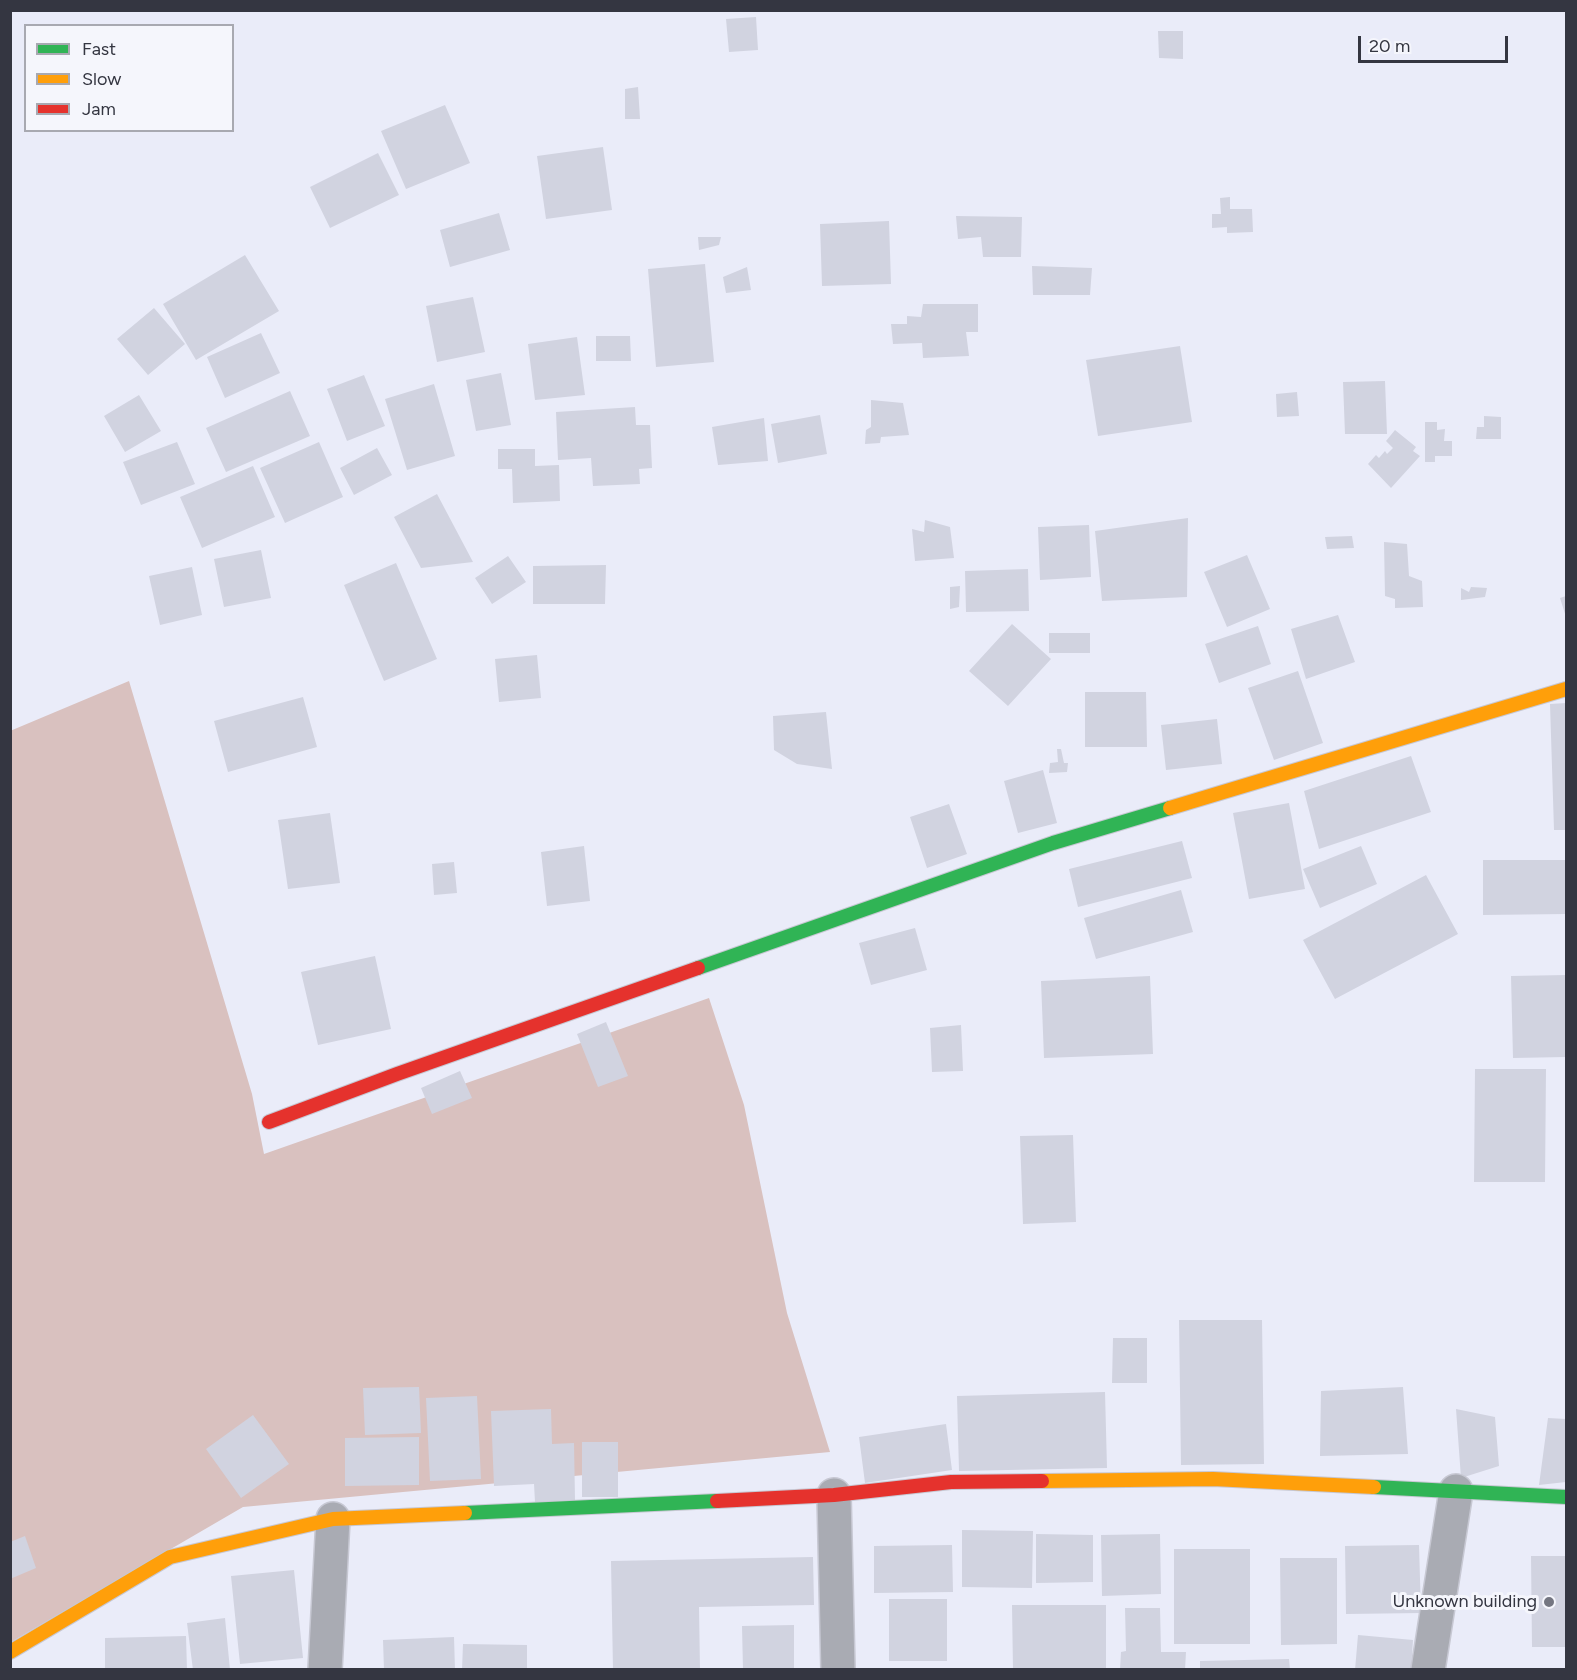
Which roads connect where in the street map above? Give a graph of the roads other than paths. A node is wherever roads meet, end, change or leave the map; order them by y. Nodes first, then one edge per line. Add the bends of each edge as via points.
1 (1566, 689) edge
2 (269, 1122) dead end
3 (1456, 1491) junction
4 (834, 1495) junction
5 (1566, 1497) edge
6 (333, 1519) junction
7 (10, 1652) edge
8 (325, 1670) edge
9 (838, 1670) edge
10 (1428, 1670) edge

1 - 2 street via 1053,843
3 - 4 street via 1213,1479 951,1482
3 - 5 street
3 - 10 street
4 - 6 street
4 - 9 street
6 - 7 street via 170,1557
6 - 8 street

